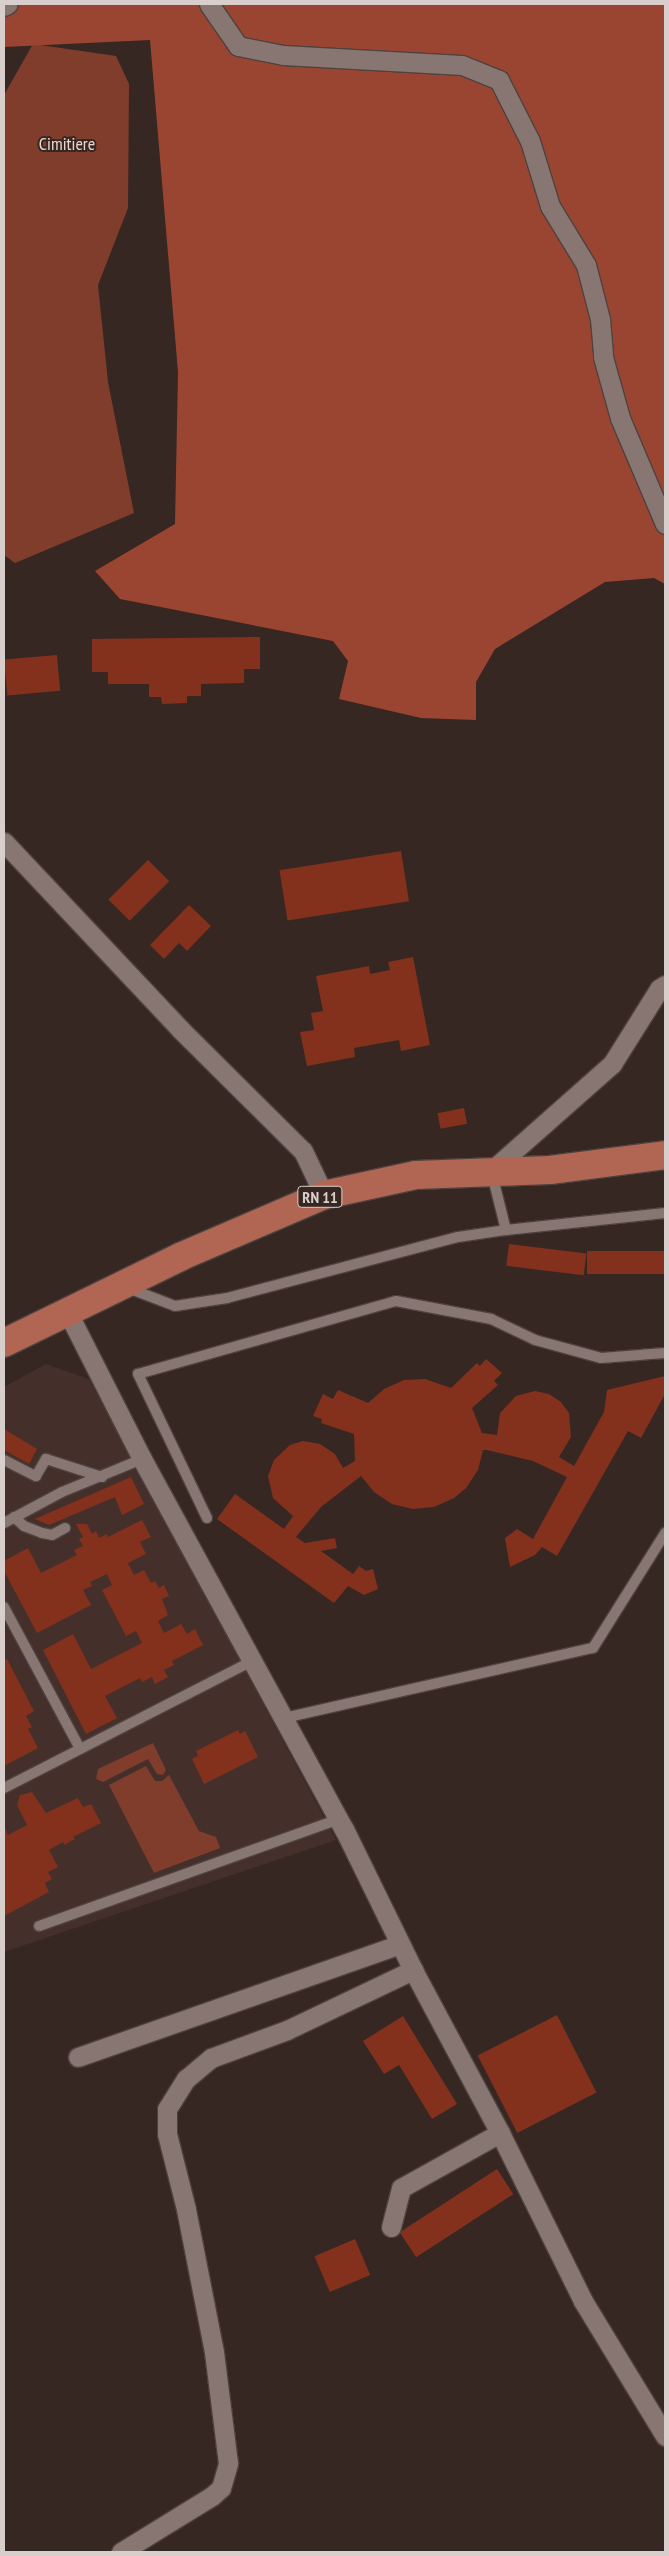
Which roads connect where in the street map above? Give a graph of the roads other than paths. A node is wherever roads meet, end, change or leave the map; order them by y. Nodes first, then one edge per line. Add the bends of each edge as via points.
1 (8, 4) edge
2 (209, 4) edge
3 (4, 6) edge
4 (665, 524) edge
5 (4, 842) edge
6 (665, 985) edge
7 (665, 1155) edge
8 (491, 1171) junction
9 (324, 1195) junction
10 (665, 1213) edge
11 (506, 1230) junction
12 (122, 1286) junction
13 (67, 1311) junction
14 (4, 1343) edge
15 (665, 1353) edge
16 (142, 1459) junction
17 (4, 1460) edge
18 (102, 1477) junction
19 (14, 1517) junction
20 (208, 1518) dead end
21 (4, 1523) edge
22 (65, 1528) dead end
23 (665, 1533) edge
24 (4, 1607) edge
25 (252, 1661) junction
26 (284, 1718) junction
27 (80, 1749) junction
28 (4, 1788) edge
29 (339, 1819) junction
30 (39, 1926) dead end
31 (400, 1944) junction
32 (412, 1970) junction
33 (78, 2057) dead end
34 (500, 2133) junction
35 (392, 2227) dead end
36 (665, 2436) edge
37 (121, 2552) edge

1 - 3 street
2 - 4 street via 238,46 283,55 462,66 499,80 530,141 550,206 586,265 600,319 603,357 620,418
5 - 9 street via 180,1029 303,1151
6 - 8 street via 612,1064
7 - 8 main road, RN 11 via 550,1170
8 - 9 main road, RN 11 via 416,1175
8 - 11 lane
9 - 12 main road, RN 11 via 265,1218
10 - 11 lane
11 - 12 lane via 458,1237 227,1298 175,1306
12 - 13 main road, RN 11
13 - 14 main road, RN 11
13 - 16 street
15 - 20 lane via 601,1358 535,1340 491,1319 396,1300 138,1374
16 - 18 lane
16 - 25 street
17 - 18 lane via 36,1476 46,1460
18 - 19 lane
19 - 21 lane
19 - 22 lane via 24,1526 42,1533 52,1535
23 - 26 lane via 593,1648
24 - 27 lane
25 - 26 street
25 - 27 lane
26 - 29 street
27 - 28 lane
29 - 30 lane
29 - 31 street
31 - 32 street
31 - 33 street
32 - 34 street
32 - 37 street via 287,2030 211,2058 186,2079 167,2110 167,2134 186,2209 214,2352 228,2463 222,2488
34 - 35 street via 402,2188
34 - 36 street via 583,2301

